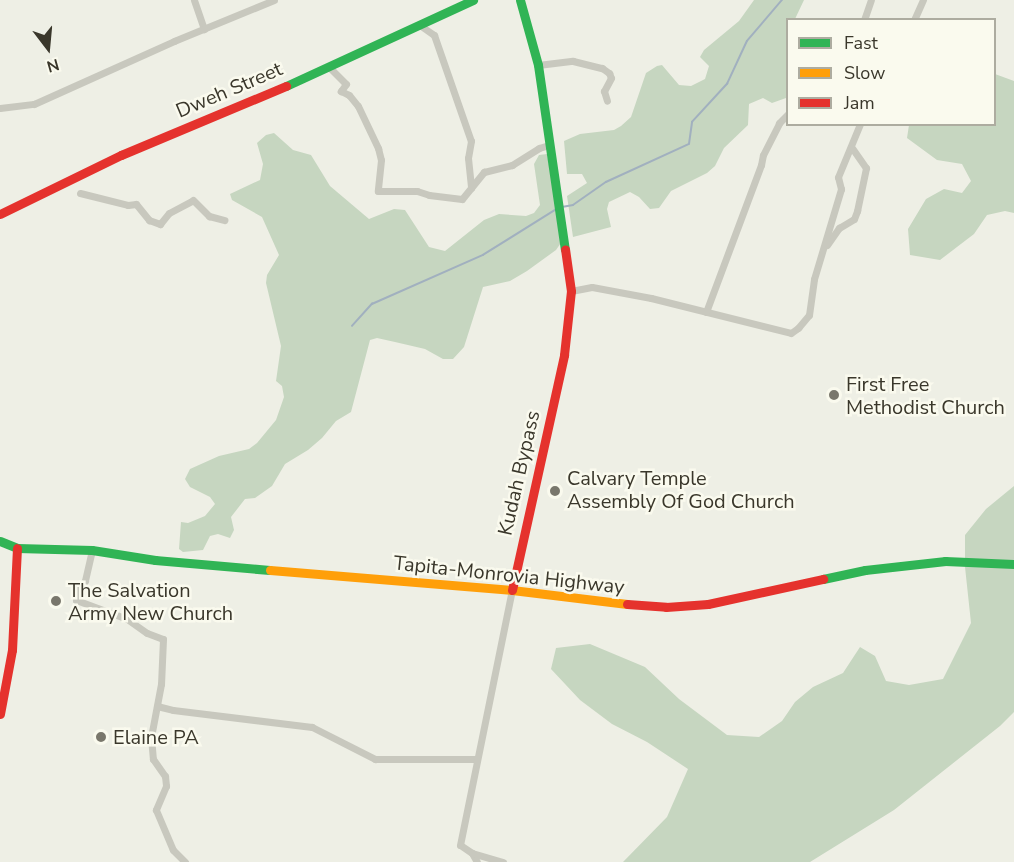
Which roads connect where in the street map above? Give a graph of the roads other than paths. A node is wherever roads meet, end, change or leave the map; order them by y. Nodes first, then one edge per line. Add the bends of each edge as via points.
1 (194, 0) edge
2 (274, 0) edge
3 (473, 0) edge
4 (520, 0) edge
5 (871, 0) edge
6 (922, 0) edge
7 (865, 18) edge
8 (915, 18) edge
9 (421, 26) junction
10 (204, 29) junction
11 (538, 65) junction
12 (329, 67) junction
13 (607, 101) dead end
14 (0, 108) edge
15 (786, 116) edge
16 (859, 126) edge
17 (549, 145) junction
18 (852, 148) junction
19 (471, 188) junction
20 (80, 193) dead end
21 (0, 214) edge
22 (224, 220) dead end
23 (824, 249) junction
24 (571, 291) junction
25 (706, 312) junction
26 (0, 541) edge
27 (17, 548) junction
28 (92, 550) junction
29 (1014, 564) edge
30 (512, 590) junction
31 (158, 706) junction
32 (0, 714) edge
33 (476, 759) junction
34 (472, 853) junction
35 (184, 862) edge
36 (477, 862) edge
37 (504, 862) edge

1 - 10 street
2 - 10 street
3 - 9 main road, Dweh Street
4 - 11 main road, Kudah Bypass
5 - 7 street
6 - 8 street
9 - 12 main road, Dweh Street
9 - 19 street via 434,35 471,141
10 - 14 street via 34,104
11 - 13 street via 573,61 603,68 610,78 604,91
11 - 17 main road, Kudah Bypass
12 - 19 street via 346,84 341,91 358,106 378,148 378,191 417,191 462,199
12 - 21 main road, Dweh Street via 121,155
15 - 25 street via 762,155
16 - 18 street
17 - 19 street via 512,165 484,172
17 - 24 main road, Kudah Bypass
18 - 23 street via 838,177 841,189
18 - 23 street via 866,168 855,219 839,228
20 - 22 street via 136,204 149,220 160,224 169,213 193,200 209,216
23 - 25 street via 814,279 809,315 791,333
24 - 25 street via 592,287
24 - 30 main road, Kudah Bypass via 564,355
26 - 27 main road, Tapita-Monrovia Highway
27 - 28 main road, Tapita-Monrovia Highway
27 - 32 main road via 12,650
28 - 30 main road, Tapita-Monrovia Highway via 217,566
28 - 31 street via 76,600 128,619 163,639
29 - 30 main road, Tapita-Monrovia Highway via 910,564 865,570 719,603 666,607
30 - 33 street, Kudah Bypass
31 - 33 street via 312,727 375,759
31 - 35 street via 151,737 153,759 165,776 166,786 156,810 173,850
33 - 34 street, Kudah Bypass via 460,845
34 - 36 street
34 - 37 street

